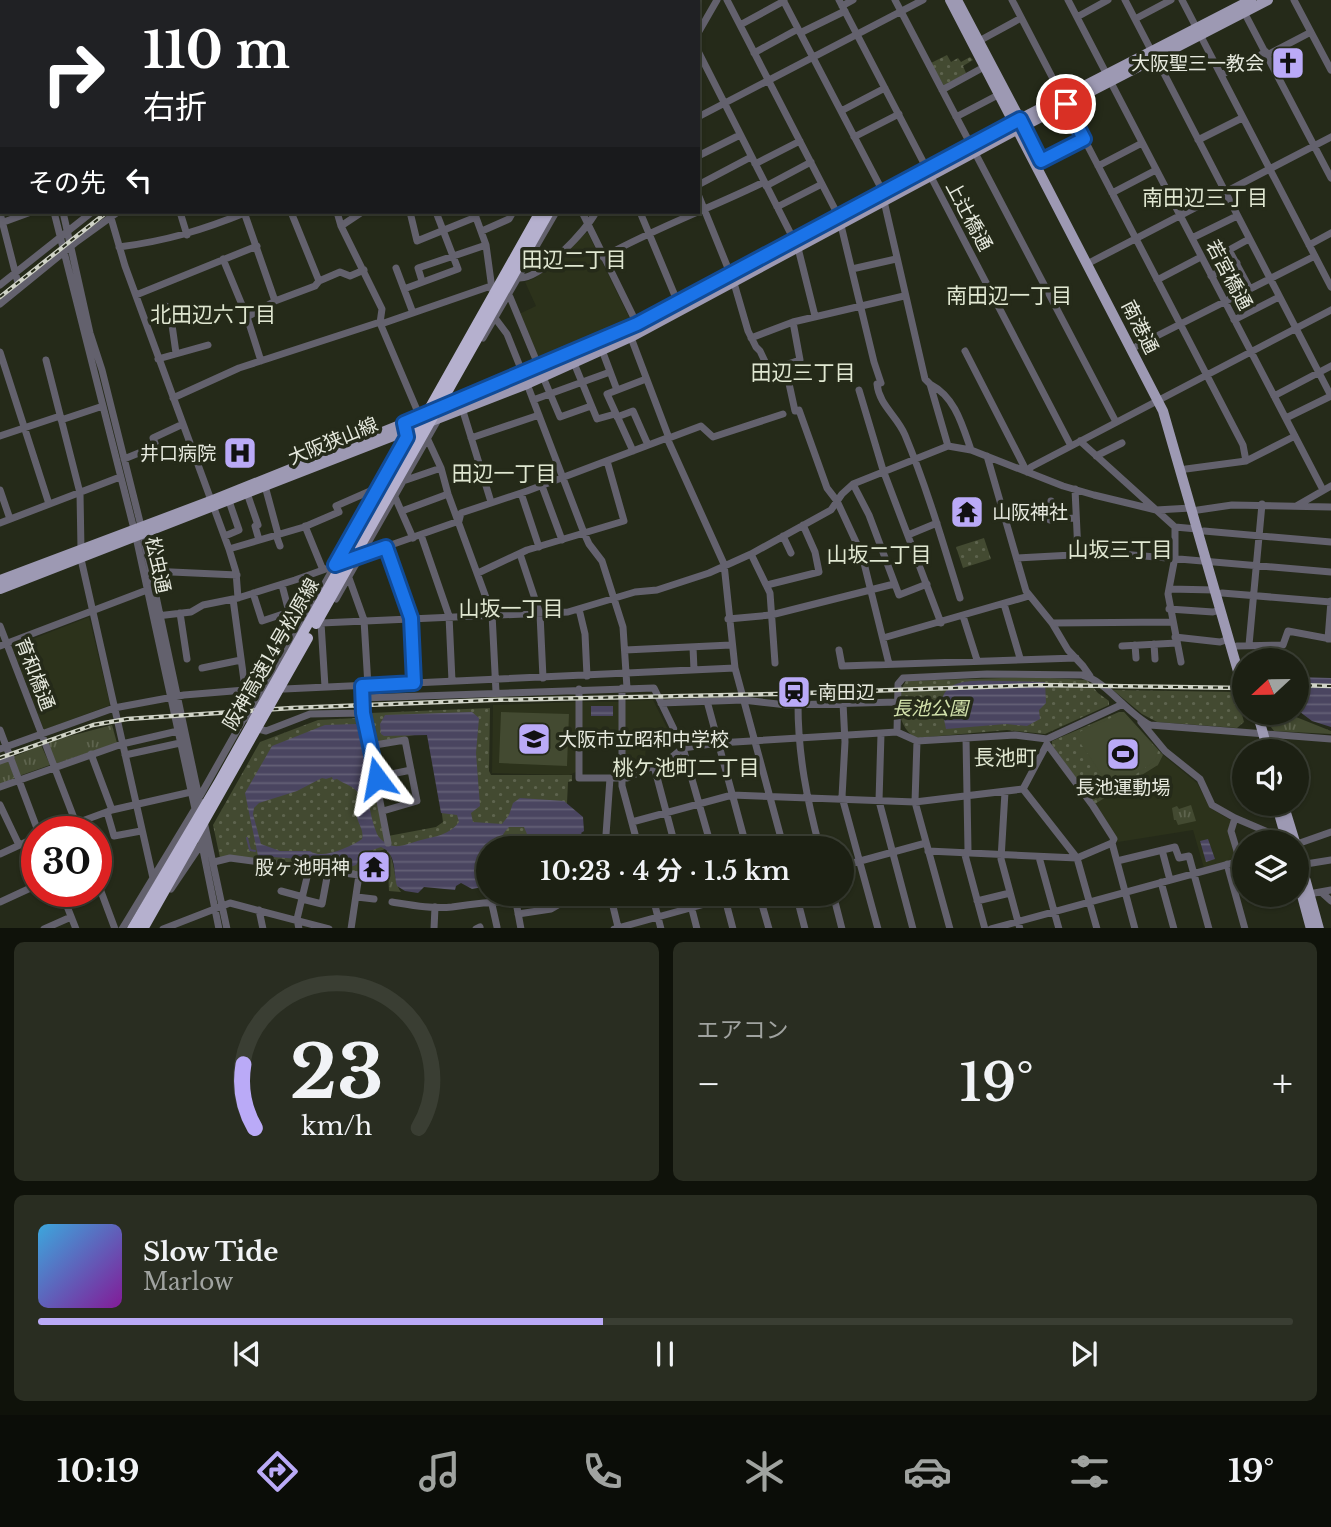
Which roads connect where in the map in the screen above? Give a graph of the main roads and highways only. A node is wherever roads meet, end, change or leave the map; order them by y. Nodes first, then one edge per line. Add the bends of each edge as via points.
1 (950, 0) edge
2 (957, 0) edge
3 (1268, 0) edge
4 (1244, 4) edge
5 (1019, 124) junction
6 (537, 214) edge
7 (548, 214) edge
8 (1090, 261) junction
9 (732, 279) junction
10 (632, 330) junction
11 (541, 372) junction
12 (1161, 399) junction
13 (456, 408) junction
14 (406, 427) junction
15 (214, 503) junction
16 (1195, 509) junction
17 (81, 554) junction
18 (0, 580) edge
19 (0, 589) edge
20 (1218, 592) junction
21 (1233, 643) junction
22 (1234, 648) edge
23 (1235, 648) edge
24 (1256, 725) edge
25 (1259, 725) edge
26 (1260, 734) junction
27 (1260, 739) edge
28 (1262, 739) edge
29 (1309, 894) edge
30 (1305, 907) edge
31 (131, 928) edge
32 (146, 928) edge
33 (1311, 928) edge
34 (1319, 928) edge

1 - 5 main road, 南港通
2 - 5 main road, 南港通
3 - 4 main road, 大阪狭山線
4 - 5 main road, 大阪狭山線
5 - 8 main road, 南港通
5 - 8 main road, 南港通
5 - 9 main road, 大阪狭山線
6 - 31 highway, 阪神高速14号松原線, bridge via 219,782
7 - 32 highway, 阪神高速14号松原線, bridge
8 - 12 main road, 南港通
8 - 12 main road, 南港通 via 1138,346
9 - 10 main road, 大阪狭山線
9 - 10 main road, 大阪狭山線
10 - 11 main road, 大阪狭山線
10 - 11 main road, 大阪狭山線 via 574,363
11 - 13 main road, 大阪狭山線
12 - 16 main road, 南港通
12 - 16 main road, 南港通
13 - 14 main road, 大阪狭山線
13 - 14 main road, 大阪狭山線 via 421,417
14 - 15 main road, 大阪狭山線
14 - 15 main road, 大阪狭山線 via 229,501
15 - 17 main road, 大阪狭山線
16 - 20 main road, 南港通
17 - 18 main road, 大阪狭山線
17 - 19 main road, 大阪狭山線
20 - 21 main road, 南港通
20 - 21 main road, 南港通
21 - 22 main road, 南港通
21 - 23 main road, 南港通
24 - 26 main road
25 - 26 main road
26 - 27 main road
26 - 28 main road
29 - 34 main road
30 - 33 main road

